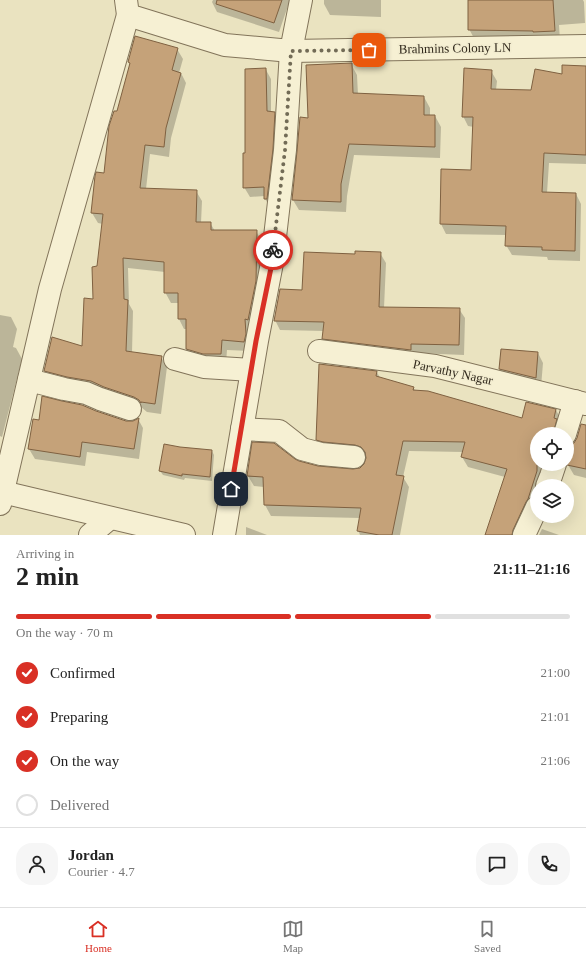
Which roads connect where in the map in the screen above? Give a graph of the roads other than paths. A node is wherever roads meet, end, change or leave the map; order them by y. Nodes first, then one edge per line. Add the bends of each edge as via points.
1 (301, 0) edge
2 (127, 8) edge
3 (586, 46) edge
4 (291, 51) junction
5 (318, 351) dead end
6 (175, 359) dead end
7 (252, 370) junction
8 (29, 380) junction
9 (581, 403) edge
10 (130, 409) dead end
11 (569, 427) edge
12 (242, 429) junction
13 (354, 457) dead end
14 (1, 499) edge
15 (110, 518) junction
16 (530, 522) edge
17 (90, 535) edge
18 (184, 535) edge
19 (224, 535) edge
20 (524, 535) edge

1 - 4 street
2 - 4 street, Brahmins Colony LN via 224,45
2 - 8 street via 50,289
3 - 4 street, Brahmins Colony LN
4 - 7 street via 285,150 272,263
5 - 9 street, Parvathy Nagar via 435,366
6 - 7 street via 204,367
7 - 12 street
8 - 10 street via 86,393
8 - 14 street
9 - 11 street
12 - 13 street via 279,431 302,449 320,454
12 - 19 street
14 - 15 street
15 - 17 street
15 - 18 street
16 - 20 street

